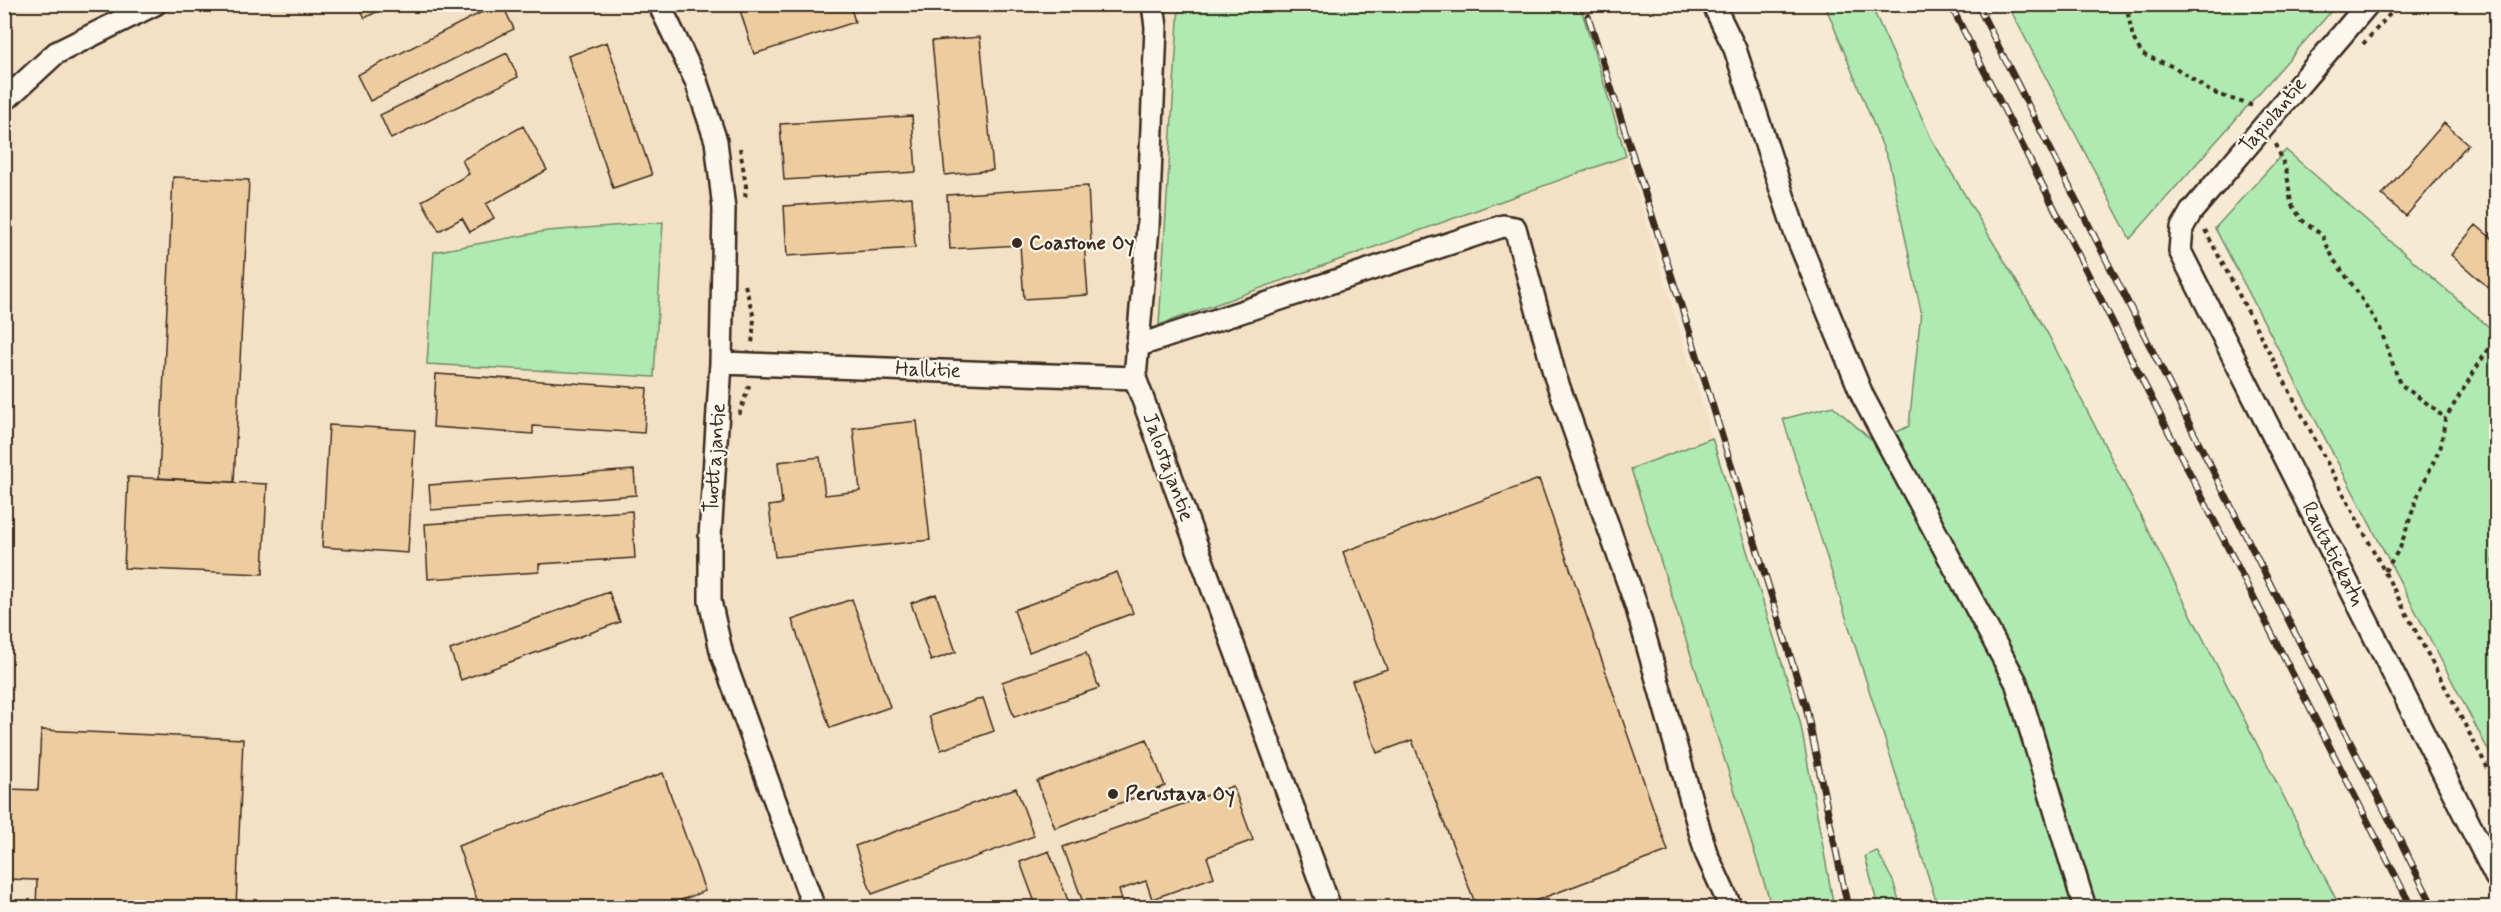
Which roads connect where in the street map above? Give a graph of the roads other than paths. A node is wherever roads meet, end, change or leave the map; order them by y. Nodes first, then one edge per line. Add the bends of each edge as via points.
1 (155, 4) edge
2 (659, 4) edge
3 (1153, 4) edge
4 (1713, 4) edge
5 (2368, 4) edge
6 (4, 101) edge
7 (2192, 227) joint
8 (1137, 346) junction
9 (721, 363) junction
10 (1135, 378) junction
11 (2496, 877) edge
12 (814, 908) edge
13 (1330, 908) edge
14 (1731, 908) edge
15 (2085, 908) edge

1 - 6 street via 56,53
2 - 9 street, Tuottajantie via 696,81 716,141 724,209
3 - 8 street, Jalostajantie via 1156,27 1148,227
4 - 15 street via 1735,50 1795,232 1863,397 2016,682
5 - 7 street, Tapiolantie via 2192,212
7 - 11 street, Rautatiekatu via 2180,251
8 - 10 street, Jalostajantie
8 - 14 street via 1503,226 1515,228 1555,376 1636,605 1706,853
9 - 10 street, Hallitie
9 - 12 street, Tuottajantie via 710,601 723,655
10 - 13 street, Jalostajantie

